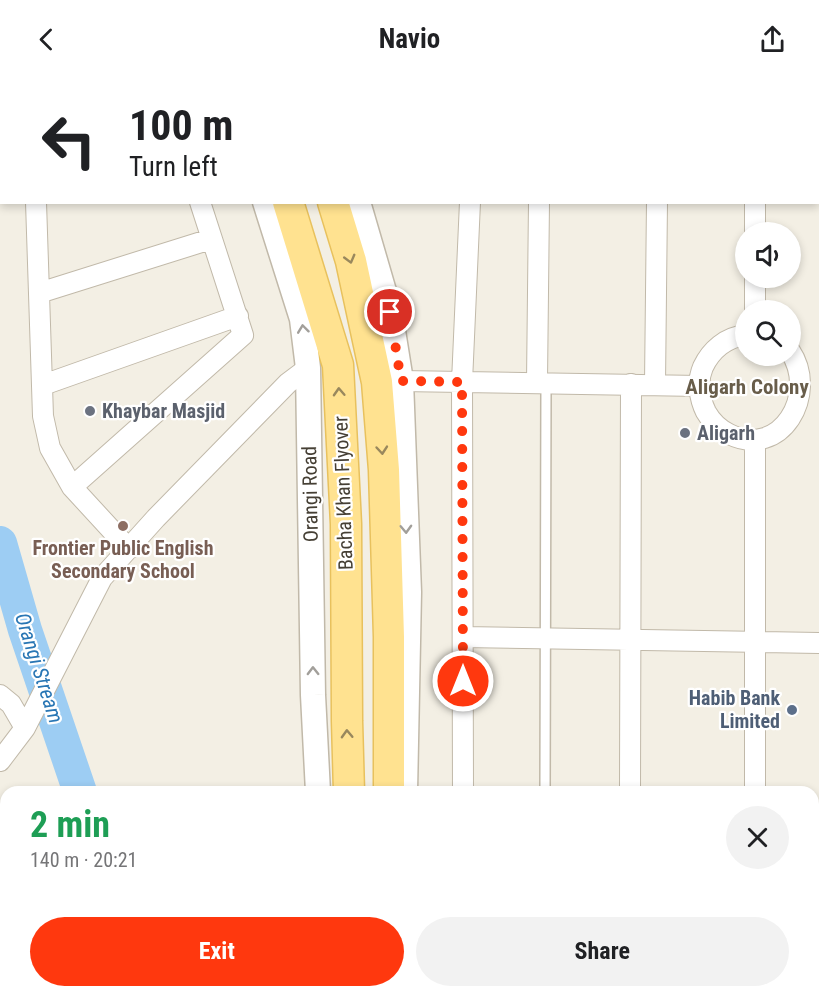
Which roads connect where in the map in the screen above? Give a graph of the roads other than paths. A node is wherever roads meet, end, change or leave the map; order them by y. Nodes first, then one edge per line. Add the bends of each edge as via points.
1 (36, 204) edge
2 (201, 204) edge
3 (266, 204) edge
4 (289, 204) edge
5 (334, 204) edge
6 (359, 204) edge
7 (470, 204) edge
8 (539, 204) edge
9 (657, 204) edge
10 (755, 204) edge
11 (755, 222) edge
12 (211, 239) junction
13 (39, 293) junction
14 (238, 316) junction
15 (735, 337) edge
16 (800, 366) edge
17 (308, 368) junction
18 (401, 381) junction
19 (462, 382) junction
20 (542, 382) junction
21 (632, 384) junction
22 (655, 384) junction
23 (43, 385) junction
24 (699, 386) junction
25 (812, 387) edge
26 (755, 440) junction
27 (72, 487) junction
28 (129, 549) junction
29 (463, 637) junction
30 (546, 639) junction
31 (630, 640) junction
32 (756, 643) junction
33 (819, 643) edge
34 (0, 695) edge
35 (25, 728) junction
36 (2, 756) edge
37 (318, 786) edge
38 (349, 786) edge
39 (389, 786) edge
40 (405, 786) edge
41 (463, 786) edge
42 (545, 786) edge
43 (630, 786) edge
44 (755, 786) edge

1 - 13 street
2 - 12 street
17 -> 3 street, Orangi Road via 302,319
38 -> 4 main road, Bacha Khan Flyover via 346,524 338,365
5 -> 39 main road, Bacha Khan Flyover via 351,261 377,382 389,637
6 - 18 street via 390,312
7 - 19 street
8 - 20 street
9 - 22 street
10 - 11 street
12 - 13 street
12 - 14 street
13 - 23 street
14 - 23 street
14 - 27 street via 243,335
15 - 24 street via 711,354 702,369
16 - 25 street
17 - 28 street via 288,383
37 -> 17 street, Orangi Road
18 - 19 street
18 -> 40 street via 409,592
19 - 20 street
19 - 29 street
20 - 21 street
20 - 30 lane
21 - 22 street
21 - 31 street
22 - 24 street
23 - 27 street via 43,416 51,447
24 - 26 street via 702,403 722,430 738,438
25 - 26 street via 796,418 785,429
26 - 32 street
27 - 28 street
28 - 35 street via 102,578
29 - 30 street
29 - 41 street
30 - 31 street
30 - 42 lane
31 - 32 street
31 - 43 street
32 - 33 street
32 - 44 street
34 - 35 street via 11,704
35 - 36 street

